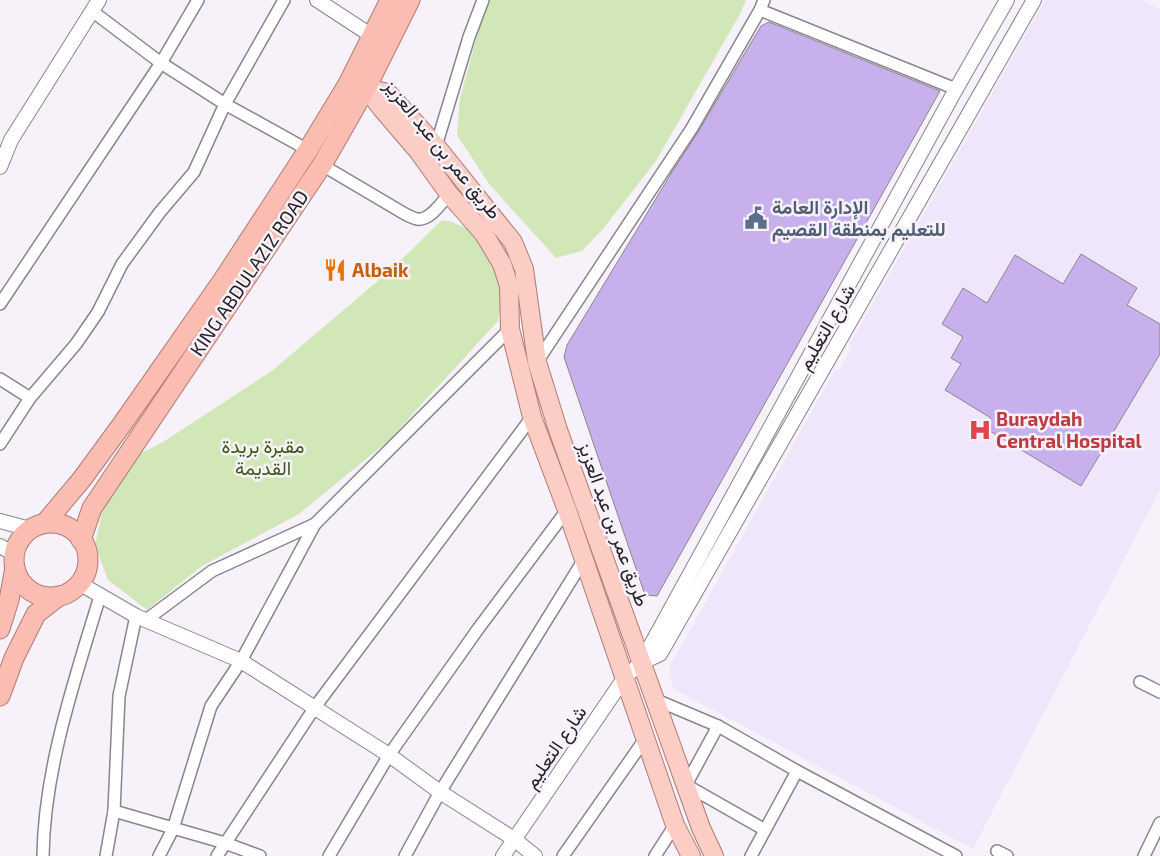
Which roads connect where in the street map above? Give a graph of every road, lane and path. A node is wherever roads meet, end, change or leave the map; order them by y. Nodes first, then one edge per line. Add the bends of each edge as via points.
1 (198, 0) edge
2 (284, 0) edge
3 (317, 0) edge
4 (390, 0) edge
5 (410, 0) edge
6 (483, 0) edge
7 (1007, 0) edge
8 (1034, 0) edge
9 (95, 5) edge
10 (762, 5) edge
11 (372, 36) junction
12 (161, 63) junction
13 (366, 88) junction
14 (956, 89) junction
15 (225, 104) junction
16 (436, 146) junction
17 (308, 150) junction
18 (322, 165) junction
19 (0, 167) edge
20 (449, 194) junction
21 (0, 304) edge
22 (510, 329) junction
23 (537, 362) junction
24 (0, 379) edge
25 (30, 398) junction
26 (532, 417) junction
27 (0, 444) edge
28 (566, 510) junction
29 (0, 521) edge
30 (315, 524) junction
31 (38, 526) junction
32 (81, 540) junction
33 (10, 556) edge
34 (583, 561) junction
35 (79, 583) junction
36 (59, 596) junction
37 (100, 596) junction
38 (141, 618) junction
39 (0, 630) edge
40 (241, 661) junction
41 (641, 662) junction
42 (625, 676) junction
43 (1140, 682) dead end
44 (1160, 692) edge
45 (0, 696) edge
46 (654, 699) junction
47 (315, 708) junction
48 (718, 726) junction
49 (646, 739) junction
50 (389, 755) junction
51 (797, 771) junction
52 (686, 785) junction
53 (440, 792) junction
54 (114, 811) junction
55 (1160, 822) edge
56 (675, 825) junction
57 (173, 829) junction
58 (765, 830) junction
59 (514, 839) junction
60 (225, 843) junction
61 (44, 856) edge
62 (106, 856) edge
63 (160, 856) edge
64 (217, 856) edge
65 (260, 856) edge
66 (329, 856) edge
67 (405, 856) edge
68 (503, 856) edge
69 (535, 856) edge
70 (563, 856) edge
71 (655, 856) edge
72 (691, 856) edge
73 (714, 856) edge
74 (751, 856) edge
75 (956, 856) edge
76 (1144, 856) edge

1 - 12 street
2 - 15 street
3 - 11 street
4 - 11 highway, KING ABDULAZIZ ROAD
5 - 13 highway, KING ABDULAZIZ ROAD
6 - 16 street
7 - 14 street, شارع التعليم
8 - 41 street, شارع التعليم via 660,654
9 - 12 street
9 - 19 street via 11,140
10 - 14 street
10 - 23 street via 692,128
11 - 17 highway, KING ABDULAZIZ ROAD via 348,84
12 - 15 street
12 - 21 street
13 - 16 main road, طريق عمر بن عبد العزيز via 388,93
13 - 18 highway, KING ABDULAZIZ ROAD
13 - 20 main road, طريق عمر بن عبد العزيز
14 - 41 street, شارع التعليم
15 - 17 street
15 - 25 street via 194,172 122,264 98,312 76,344
16 - 23 main road, طريق عمر بن عبد العزيز via 513,242 524,269
17 - 31 highway, KING ABDULAZIZ ROAD via 134,407 82,479
18 - 20 street via 416,219 423,219 434,211
18 - 32 highway, KING ABDULAZIZ ROAD via 108,483 92,508
20 - 22 main road, طريق عمر بن عبد العزيز via 484,234 502,264 509,286
22 - 26 main road, طريق عمر بن عبد العزيز
22 - 30 street
23 - 41 main road, طريق عمر بن عبد العزيز
24 - 25 street
25 - 27 street
26 - 28 main road, طريق عمر بن عبد العزيز
26 - 47 street
28 - 34 main road, طريق عمر بن عبد العزيز
28 - 50 street
29 - 31 street
30 - 38 street via 212,571
30 - 40 street
31 - 32 highway via 52,523 66,526
31 - 33 highway via 20,540
32 - 35 highway via 87,559 86,572
33 - 36 highway via 21,581 31,591 44,596
33 - 39 highway via 9,600
34 - 42 main road, طريق عمر بن عبد العزيز
34 - 53 street
35 - 36 highway
35 - 37 street
36 - 45 highway via 32,620
37 - 38 street
37 - 61 street via 58,747 44,821
38 - 40 street
38 - 54 street via 119,696
40 - 47 street
40 - 57 street via 211,706
41 - 42 street, شارع التعليم
41 - 46 main road, طريق عمر بن عبد العزيز
42 - 49 main road, طريق عمر بن عبد العزيز
42 - 59 street, شارع التعليم
43 - 44 street
46 - 48 street
46 - 52 main road, طريق عمر بن عبد العزيز
47 - 50 street
47 - 60 street
48 - 51 street
48 - 52 street
49 - 56 main road, طريق عمر بن عبد العزيز
49 - 70 street
50 - 53 street
50 - 66 street
51 - 58 street
51 - 75 street
52 - 58 street
52 - 73 main road, طريق عمر بن عبد العزيز
53 - 59 street
53 - 67 street
54 - 57 street
54 - 62 street
55 - 76 street
56 - 71 street
56 - 72 main road, طريق عمر بن عبد العزيز
57 - 60 street
57 - 63 street
58 - 74 street
59 - 68 street, شارع التعليم
59 - 69 street
60 - 64 street
60 - 65 street

